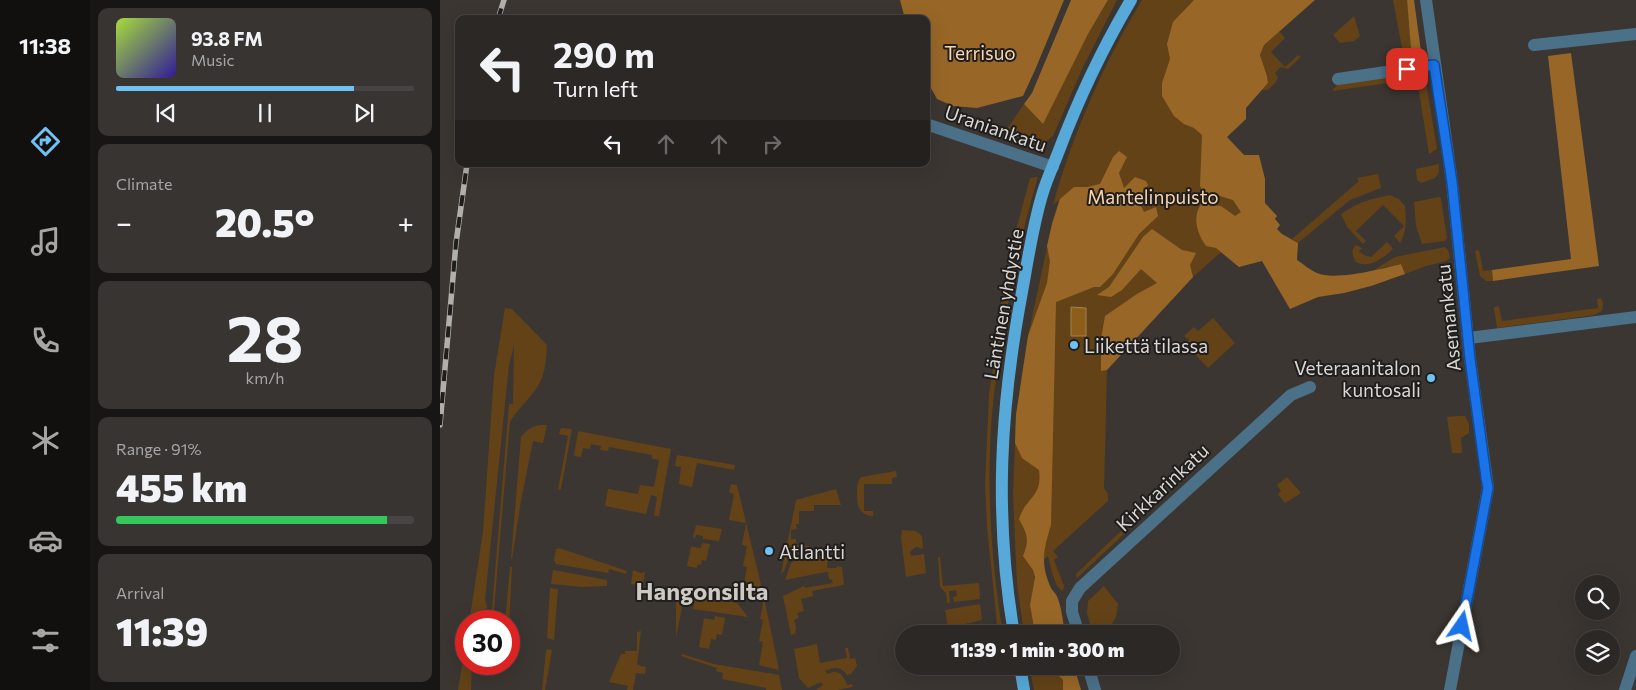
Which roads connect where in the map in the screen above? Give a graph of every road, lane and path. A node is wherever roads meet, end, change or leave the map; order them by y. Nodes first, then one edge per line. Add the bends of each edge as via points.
1 (1131, 0) edge
2 (1426, 0) edge
3 (1636, 34) edge
4 (1534, 45) dead end
5 (1434, 65) junction
6 (1338, 79) dead end
7 (930, 125) edge
8 (1053, 167) junction
9 (1636, 317) edge
10 (1469, 338) junction
11 (1310, 387) dead end
12 (1013, 625) edge
13 (1076, 625) edge
14 (1636, 656) edge
15 (1022, 675) edge
16 (1091, 675) edge
17 (1024, 690) edge
18 (1095, 690) edge
19 (1450, 690) edge
20 (1625, 690) edge

1 - 8 main road, Läntinen yhdystie via 1074,110
2 - 5 street, Asemankatu
3 - 4 street
5 - 6 street
5 - 10 street, Asemankatu via 1452,182
7 - 8 street, Uraniankatu
8 - 12 main road, Läntinen yhdystie via 1043,192 1030,250 1004,416 1002,506
9 - 10 street
10 - 19 street, Asemankatu via 1488,488
11 - 13 street, Kirkkarinkatu via 1290,395 1080,588 1072,601
14 - 20 street
15 - 17 main road
16 - 18 street

